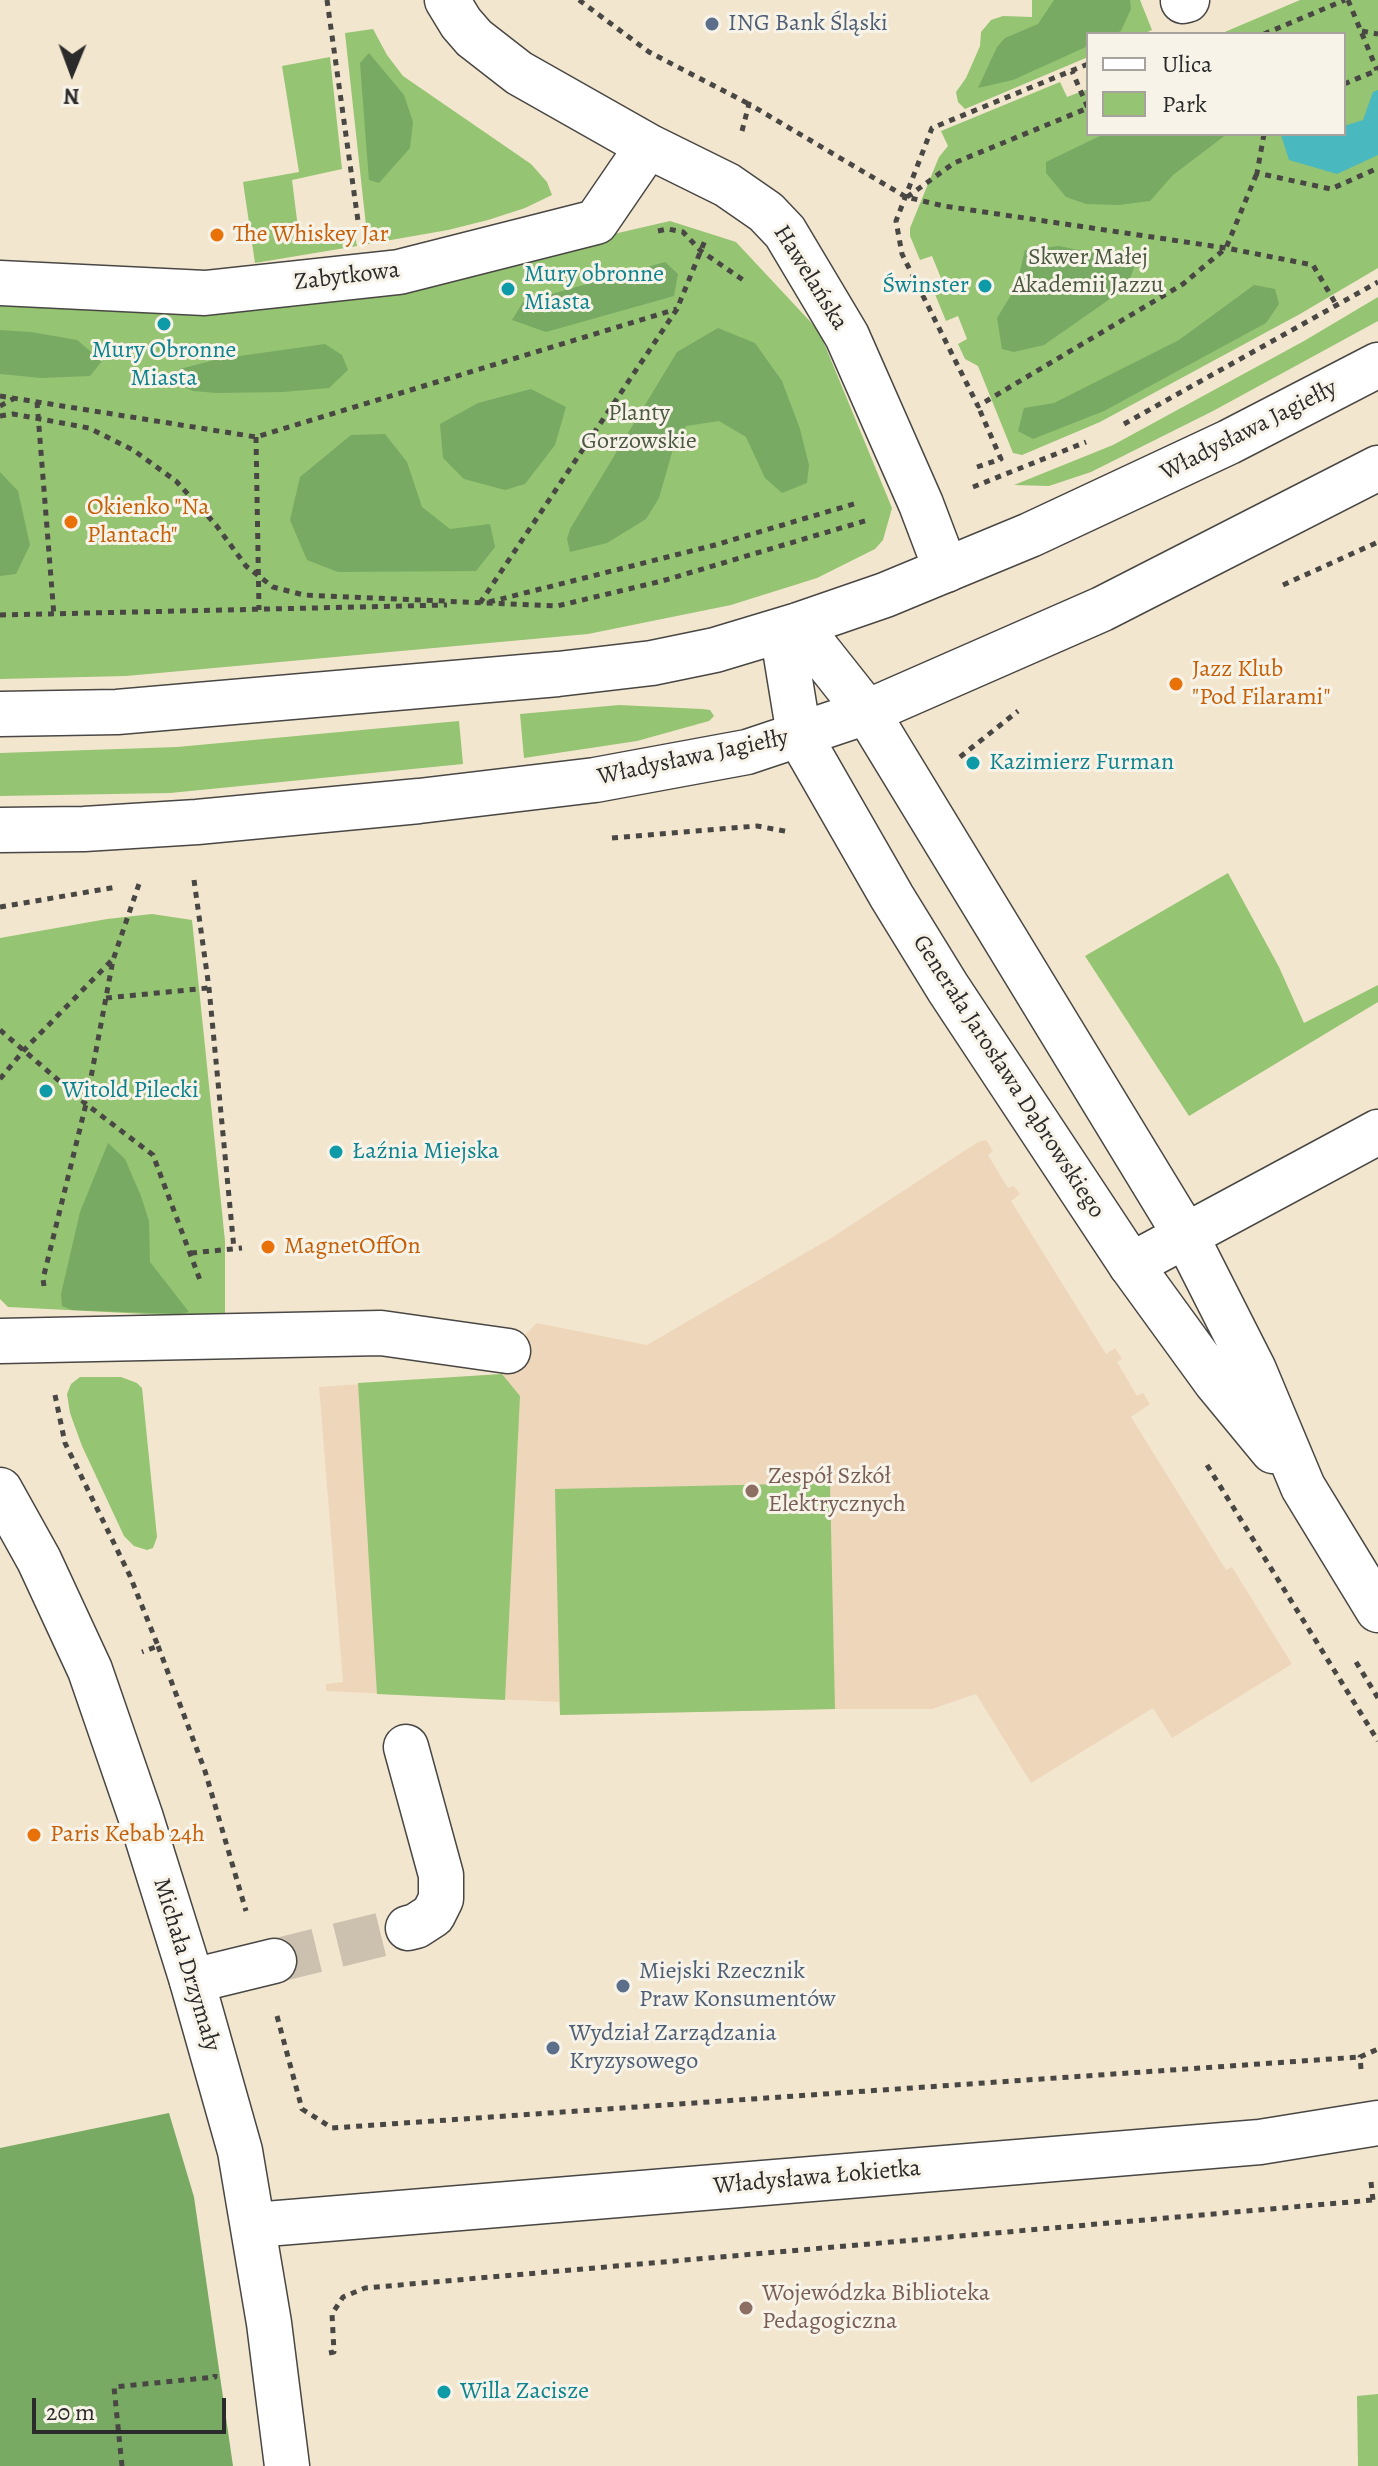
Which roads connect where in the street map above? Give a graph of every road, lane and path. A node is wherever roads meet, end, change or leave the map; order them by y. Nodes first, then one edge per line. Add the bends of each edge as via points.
1 (327, 0) edge
2 (447, 0) edge
3 (579, 0) edge
4 (1346, 0) edge
5 (1361, 30) junction
6 (1269, 32) edge
7 (1378, 34) edge
8 (1086, 65) edge
9 (1378, 70) edge
10 (1072, 71) junction
11 (1346, 83) edge
12 (1086, 103) edge
13 (749, 104) dead end
14 (1086, 109) edge
15 (1264, 136) edge
16 (648, 146) junction
17 (1378, 168) edge
18 (1257, 173) junction
19 (906, 197) junction
20 (368, 277) junction
21 (1378, 282) edge
22 (0, 283) edge
23 (677, 309) dead end
24 (1378, 365) edge
25 (0, 396) edge
26 (15, 398) junction
27 (37, 402) junction
28 (0, 406) edge
29 (978, 406) junction
30 (0, 416) edge
31 (38, 419) junction
32 (1119, 427) dead end
33 (256, 437) junction
34 (1093, 439) dead end
35 (977, 467) dead end
36 (1378, 468) edge
37 (869, 499) dead end
38 (921, 504) junction
39 (946, 570) junction
40 (258, 575) junction
41 (480, 604) junction
42 (259, 610) junction
43 (0, 615) edge
44 (54, 616) junction
45 (790, 628) junction
46 (867, 712) junction
47 (0, 714) edge
48 (799, 735) junction
49 (0, 830) edge
50 (193, 873) dead end
51 (139, 884) dead end
52 (125, 932) dead end
53 (113, 960) dead end
54 (209, 988) junction
55 (106, 998) dead end
56 (0, 1030) edge
57 (24, 1050) junction
58 (0, 1079) edge
59 (1378, 1132) edge
60 (1186, 1236) junction
61 (242, 1248) dead end
62 (234, 1249) junction
63 (190, 1253) junction
64 (1131, 1265) junction
65 (221, 1336) junction
66 (491, 1338) dead end
67 (0, 1341) edge
68 (1303, 1487) junction
69 (0, 1490) edge
70 (1378, 1610) edge
71 (158, 1646) dead end
72 (406, 1747) dead end
73 (408, 1928) tunnel mouth
74 (267, 1962) junction
75 (192, 1981) junction
76 (1360, 2057) dead end
77 (1378, 2123) edge
78 (1373, 2200) dead end
79 (254, 2225) junction
80 (274, 2362) junction
81 (214, 2363) dead end
82 (122, 2466) edge
83 (287, 2466) edge

1 - 20 path
2 - 16 main road, Hawelańska via 474,38 519,73
3 - 13 path via 649,52
4 - 5 path
4 - 6 path
5 - 7 path
5 - 9 path
8 - 10 path
9 - 11 path
10 - 12 path
10 - 19 path via 932,128
14 - 19 path via 954,163
15 - 18 path
16 - 20 main road, Zabytkowa via 596,222
16 - 38 main road, Hawelańska via 727,185 785,232 847,336
17 - 18 path via 1331,189
18 - 29 path via 1226,248 1183,284
19 - 29 path via 896,221 902,254
20 - 22 main road, Zabytkowa via 205,293
21 - 32 path
23 - 33 path
24 - 39 main road, Władysława Jagiełły via 1132,489
25 - 26 path
26 - 27 path
26 - 28 path
27 - 31 path
27 - 33 path
29 - 35 path via 1001,459
30 - 31 path
31 - 40 path via 89,428 155,465 176,481
31 - 44 path
33 - 40 path
34 - 38 path
36 - 46 main road, Władysława Jagiełły via 1102,609
37 - 41 path via 715,545
38 - 39 main road, Hawelańska
38 - 41 path via 662,581 557,606
39 - 45 main road, Władysława Jagiełły
40 - 41 path via 273,587 304,595
40 - 42 path
41 - 42 path
42 - 44 path
43 - 44 path
45 - 46 main road, Generała Jarosława Dąbrowskiego
45 - 47 main road, Władysława Jagiełły via 665,660 558,674 132,711
45 - 48 main road, Generała Jarosława Dąbrowskiego
46 - 48 main road, Władysława Jagiełły
46 - 60 main road, Generała Jarosława Dąbrowskiego
48 - 49 main road, Władysława Jagiełły via 662,770 547,787 197,822
48 - 64 main road, Generała Jarosława Dąbrowskiego via 948,988
50 - 54 path
51 - 52 path
53 - 57 path
54 - 55 path
54 - 62 path
56 - 57 path
57 - 58 path
57 - 63 path via 153,1155
59 - 60 main road
60 - 64 main road
60 - 68 main road, Generała Jarosława Dąbrowskiego via 1254,1370
61 - 62 path
62 - 63 path
63 - 65 path
64 - 68 main road, Generała Jarosława Dąbrowskiego via 1216,1382
65 - 66 main road via 381,1333
65 - 67 main road
68 - 70 main road, Generała Jarosława Dąbrowskiego
69 - 75 main road, Michała Drzymały via 90,1670
71 - 74 path
72 - 73 main road via 441,1875 441,1899 433,1915
74 - 75 main road
74 - 76 path via 302,2109 332,2128
75 - 79 main road, Michała Drzymały via 240,2151
77 - 79 main road, Władysława Łokietka via 1260,2142
78 - 80 path via 365,2288 343,2297 332,2314 334,2352
79 - 80 main road, Michała Drzymały
80 - 83 main road, Michała Drzymały
81 - 82 path via 215,2377 114,2387

